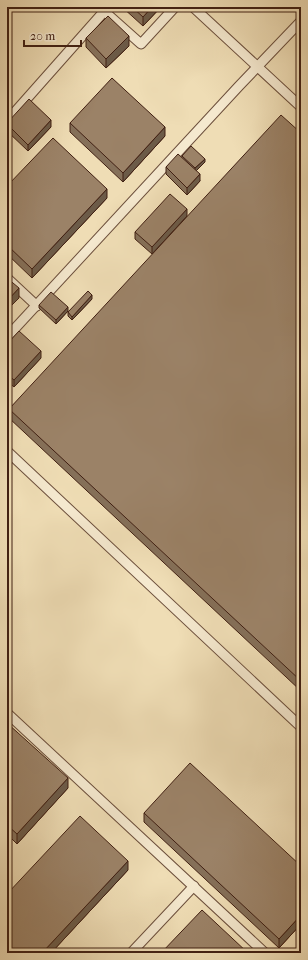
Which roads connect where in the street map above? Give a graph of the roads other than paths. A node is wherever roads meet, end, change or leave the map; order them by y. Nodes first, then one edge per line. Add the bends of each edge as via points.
1 (175, 7) edge
2 (193, 7) edge
3 (106, 9) edge
4 (301, 21) edge
5 (257, 66) junction
6 (301, 107) edge
7 (7, 121) edge
8 (7, 278) edge
9 (36, 306) junction
10 (7, 337) edge
11 (7, 451) edge
12 (7, 713) edge
13 (301, 727) edge
14 (194, 886) junction
15 (131, 953) edge
16 (265, 953) edge

1 - 3 lane via 141,44
2 - 5 lane
3 - 7 lane
4 - 5 lane
5 - 6 lane
5 - 9 lane
8 - 9 lane
9 - 10 lane
11 - 13 lane
12 - 14 lane
14 - 15 lane
14 - 16 lane

